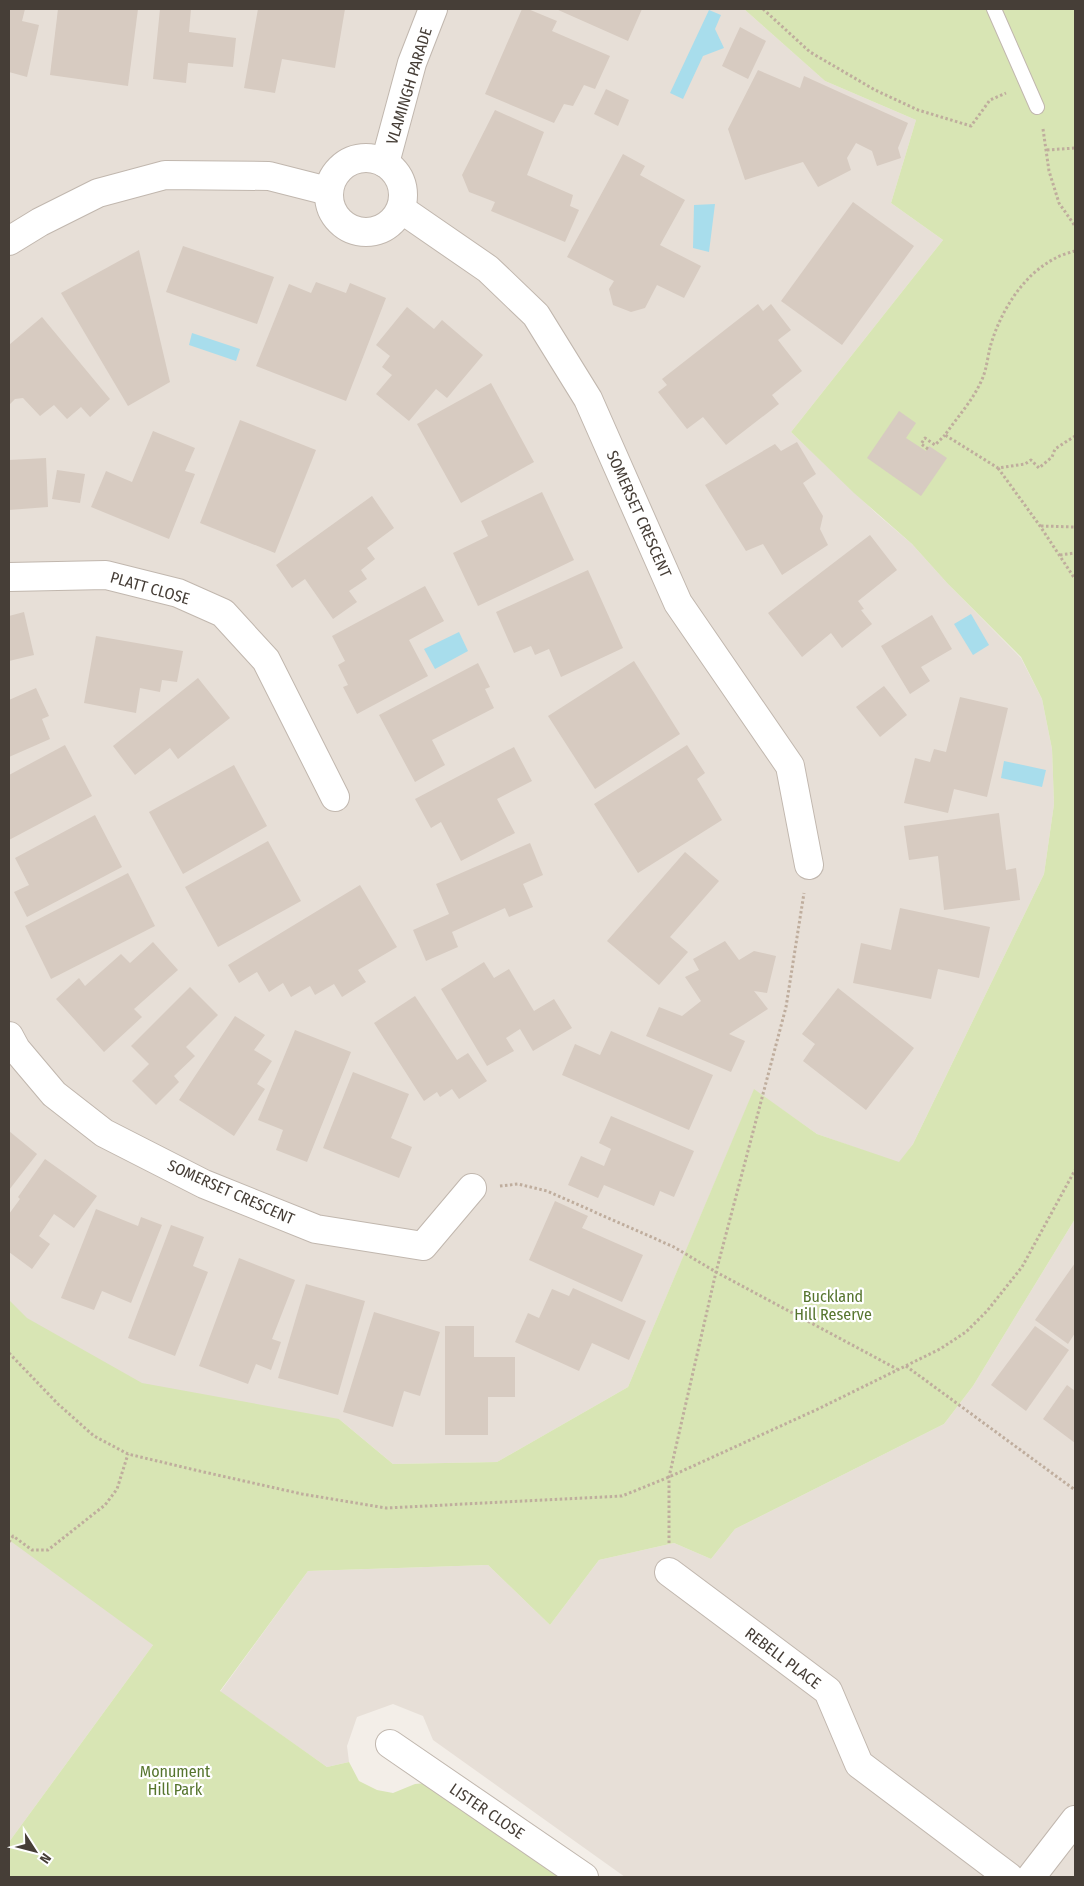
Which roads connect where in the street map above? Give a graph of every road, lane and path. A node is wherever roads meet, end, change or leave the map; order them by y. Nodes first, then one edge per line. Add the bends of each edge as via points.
1 (433, 9) edge
2 (763, 9) edge
3 (994, 9) edge
4 (1027, 82) junction
5 (1037, 106) joint
6 (1075, 148) edge
7 (1047, 150) junction
8 (385, 163) junction
9 (328, 191) junction
10 (401, 209) junction
11 (1075, 226) edge
12 (9, 242) edge
13 (1075, 251) edge
14 (945, 434) junction
15 (1075, 436) edge
16 (928, 449) dead end
17 (998, 468) junction
18 (1040, 526) junction
19 (1075, 527) edge
20 (1075, 553) edge
21 (1060, 554) junction
22 (9, 577) edge
23 (1075, 579) edge
24 (335, 796) dead end
25 (808, 865) joint
26 (9, 1036) edge
27 (1075, 1170) edge
28 (472, 1188) joint
29 (716, 1272) junction
30 (9, 1353) edge
31 (906, 1366) junction
32 (898, 1369) junction
33 (128, 1454) junction
34 (669, 1477) junction
35 (1075, 1490) edge
36 (9, 1542) edge
37 (669, 1572) joint
38 (390, 1744) dead end
39 (1075, 1820) edge
40 (584, 1877) edge
41 (1009, 1877) edge
42 (1031, 1877) edge

1 - 8 street, VLAMINGH PARADE via 412,62
2 - 4 path via 810,52 874,90 918,110 971,126 990,100
3 - 4 lane
4 - 5 lane
5 - 7 path
6 - 7 path
7 - 11 path via 1049,171 1059,203
8 - 9 street via 372,158 351,160 332,178
8 - 10 street via 395,171 402,184
9 - 10 street via 334,216 343,226 364,233 380,229 394,220
9 - 12 street via 269,176 165,175 98,193 40,222
10 - 25 street, SOMERSET CRESCENT via 488,269 536,315 583,390 678,603 790,766
13 - 14 path via 1054,258 1038,270 1011,301 991,344 984,376
14 - 16 path via 935,445 925,438 921,444
14 - 17 path
15 - 17 path via 1055,449 1052,458 1039,468 1031,460
17 - 18 path
18 - 19 path
18 - 21 path
20 - 21 path
21 - 23 path
22 - 24 street, PLATT CLOSE via 106,575 178,593 223,613 266,660
25 - 29 path via 786,1007
26 - 28 street, SOMERSET CRESCENT via 54,1094 104,1133 204,1184 316,1229 423,1246
27 - 31 path via 1022,1267 988,1312 966,1332
28 - 29 path via 518,1184 547,1191 674,1247
29 - 32 path
29 - 34 path
30 - 33 path via 94,1436
31 - 32 path
31 - 35 path
32 - 34 path
33 - 34 path via 302,1494 386,1508 622,1496
33 - 36 path via 117,1488 105,1505 48,1550 32,1550 13,1536
34 - 37 path
37 - 41 street, REBELL PLACE via 828,1692 859,1764
38 - 40 street, LISTER CLOSE
39 - 42 street

